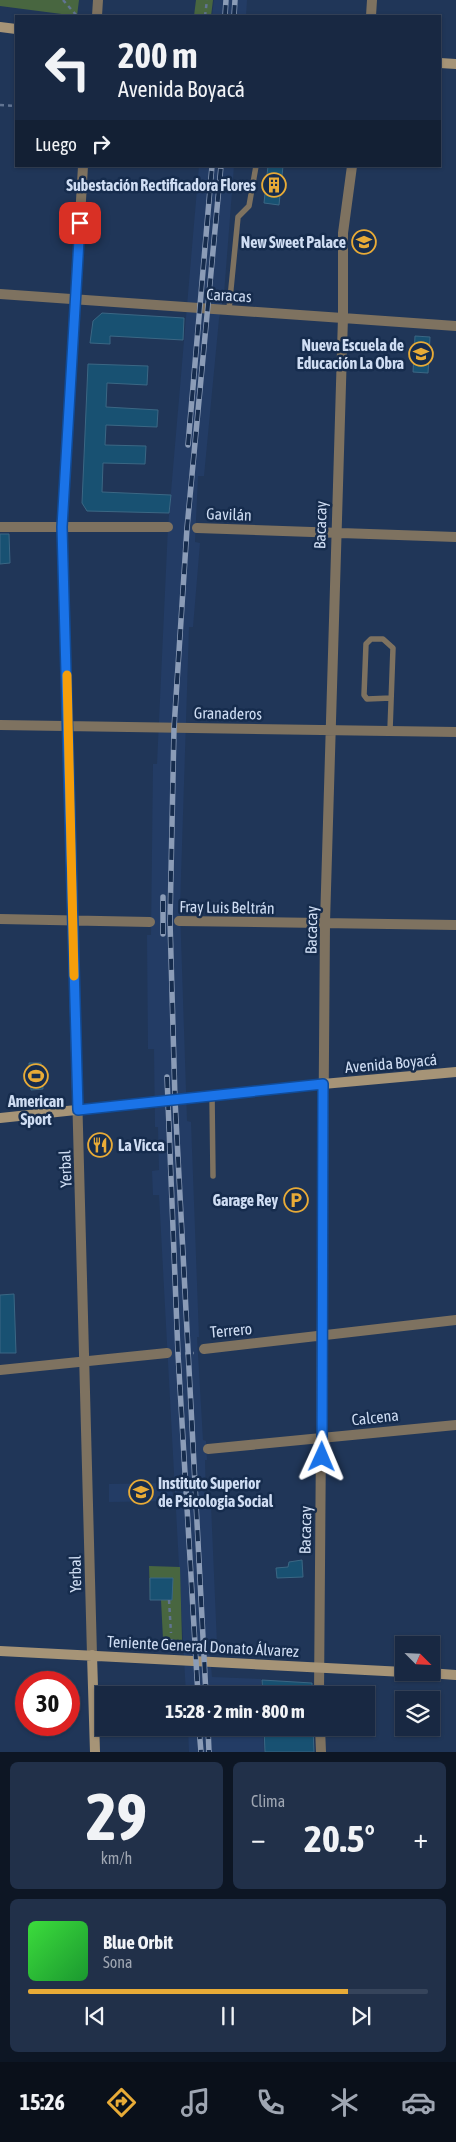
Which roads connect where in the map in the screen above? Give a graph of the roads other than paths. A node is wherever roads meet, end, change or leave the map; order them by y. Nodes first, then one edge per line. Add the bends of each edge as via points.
1 (98, 0) edge
2 (372, 0) edge
3 (96, 15) edge
4 (371, 15) edge
5 (0, 27) edge
6 (15, 29) edge
7 (441, 63) edge
8 (456, 64) edge
9 (83, 167) edge
10 (256, 167) edge
11 (352, 167) edge
12 (0, 294) edge
13 (75, 299) junction
14 (229, 309) junction
15 (343, 317) junction
16 (456, 326) edge
17 (62, 527) junction
18 (168, 527) dead end
19 (0, 528) edge
20 (197, 528) dead end
21 (335, 533) junction
22 (456, 537) edge
23 (391, 698) junction
24 (0, 725) edge
25 (68, 726) junction
26 (331, 729) junction
27 (390, 730) junction
28 (456, 732) edge
29 (0, 919) edge
30 (72, 919) junction
31 (150, 922) dead end
32 (179, 922) dead end
33 (326, 923) junction
34 (456, 925) edge
35 (456, 1072) edge
36 (323, 1084) junction
37 (212, 1096) junction
38 (78, 1110) junction
39 (0, 1118) edge
40 (213, 1176) dead end
41 (456, 1320) edge
42 (322, 1335) junction
43 (200, 1348) road end
44 (167, 1353) road end
45 (85, 1361) junction
46 (0, 1370) edge
47 (456, 1425) edge
48 (322, 1438) junction
49 (208, 1449) dead end
50 (0, 1650) edge
51 (92, 1655) junction
52 (318, 1667) junction
53 (395, 1671) edge
54 (440, 1674) edge
55 (456, 1675) edge
56 (319, 1686) edge
57 (320, 1736) edge
58 (95, 1752) edge
59 (321, 1752) edge

1 - 3 street
2 - 4 street
5 - 6 street
7 - 8 street
9 - 13 street, Yerbal
10 - 14 lane via 249,206 238,217
11 - 15 street, Bacacay via 343,233
12 - 13 street, Caracas
13 - 14 street, Caracas
13 - 17 street, Yerbal
14 - 15 street, Caracas
15 - 16 street, Caracas
15 - 21 street, Bacacay
17 - 18 street
17 - 19 street
17 - 25 street, Yerbal
20 - 21 street, Gavilán
21 - 22 street, Gavilán
21 - 26 street, Bacacay
23 - 23 lane via 367,699 364,695 366,644 372,639 383,639 393,648
23 - 27 lane
24 - 25 street, Granaderos
25 - 26 street, Granaderos
25 - 30 street, Yerbal
26 - 27 street, Granaderos
26 - 33 street, Bacacay
27 - 28 street, Granaderos
29 - 30 street
30 - 31 street
30 - 38 street, Yerbal
32 - 33 street, Fray Luis Beltrán
33 - 34 street, Fray Luis Beltrán
33 - 36 street, Bacacay
35 - 36 street, Avenida Boyacá
36 - 37 street, Avenida Boyacá
36 - 42 street, Bacacay
37 - 38 street, Avenida Boyacá
37 - 40 lane
38 - 39 street, Avenida Boyacá
38 - 45 street, Yerbal
41 - 42 street, Terrero
42 - 43 street, Terrero
42 - 48 street, Bacacay
44 - 45 street
45 - 46 street
45 - 51 street, Yerbal
47 - 48 street, Calcena
48 - 49 street, Calcena
48 - 52 street, Bacacay
50 - 51 street, Teniente General Donato Álvarez
51 - 52 street, Teniente General Donato Álvarez
51 - 58 street, Yerbal
52 - 53 street, Teniente General Donato Álvarez
52 - 56 street, Bacacay
54 - 55 street
57 - 59 street

